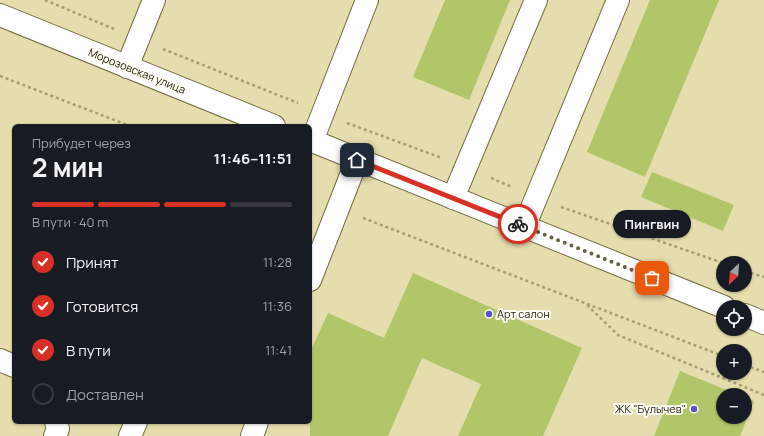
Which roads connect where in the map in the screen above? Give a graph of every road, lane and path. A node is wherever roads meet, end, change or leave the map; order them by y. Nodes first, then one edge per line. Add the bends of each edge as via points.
1 (45, 0) edge
2 (154, 0) edge
3 (367, 0) edge
4 (536, 0) edge
5 (618, 0) edge
6 (0, 16) edge
7 (138, 38) junction
8 (127, 66) junction
9 (0, 76) edge
10 (323, 114) junction
11 (125, 124) edge
12 (269, 124) edge
13 (312, 139) edge
14 (312, 141) edge
15 (357, 160) junction
16 (466, 167) junction
17 (453, 198) junction
18 (535, 198) junction
19 (338, 209) junction
20 (524, 226) junction
21 (716, 261) edge
22 (752, 273) edge
23 (312, 275) edge
24 (764, 277) edge
25 (585, 304) junction
26 (716, 304) edge
27 (752, 318) edge
28 (764, 323) edge
29 (716, 353) edge
30 (0, 360) edge
31 (12, 365) edge
32 (752, 368) edge
33 (764, 372) edge
34 (764, 395) edge
35 (57, 424) edge
36 (135, 424) edge
37 (255, 424) edge
38 (55, 436) edge
39 (130, 436) edge
40 (252, 436) edge

1 - 7 path
2 - 7 street
3 - 10 street
4 - 16 street
5 - 18 street
6 - 8 street, Морозовская улица
7 - 8 street
7 - 10 path
8 - 12 street, Морозовская улица
9 - 11 path
10 - 13 street
10 - 16 path
14 - 15 street
15 - 17 street
15 - 19 street
16 - 17 street
16 - 18 path
17 - 20 street
18 - 20 street
18 - 21 path
19 - 23 street
19 - 25 path
20 - 26 street
22 - 24 path
25 - 29 path
25 - 34 path via 618,335
27 - 28 street
30 - 31 street
32 - 33 path
35 - 38 street via 58,429
36 - 39 street
37 - 40 street

